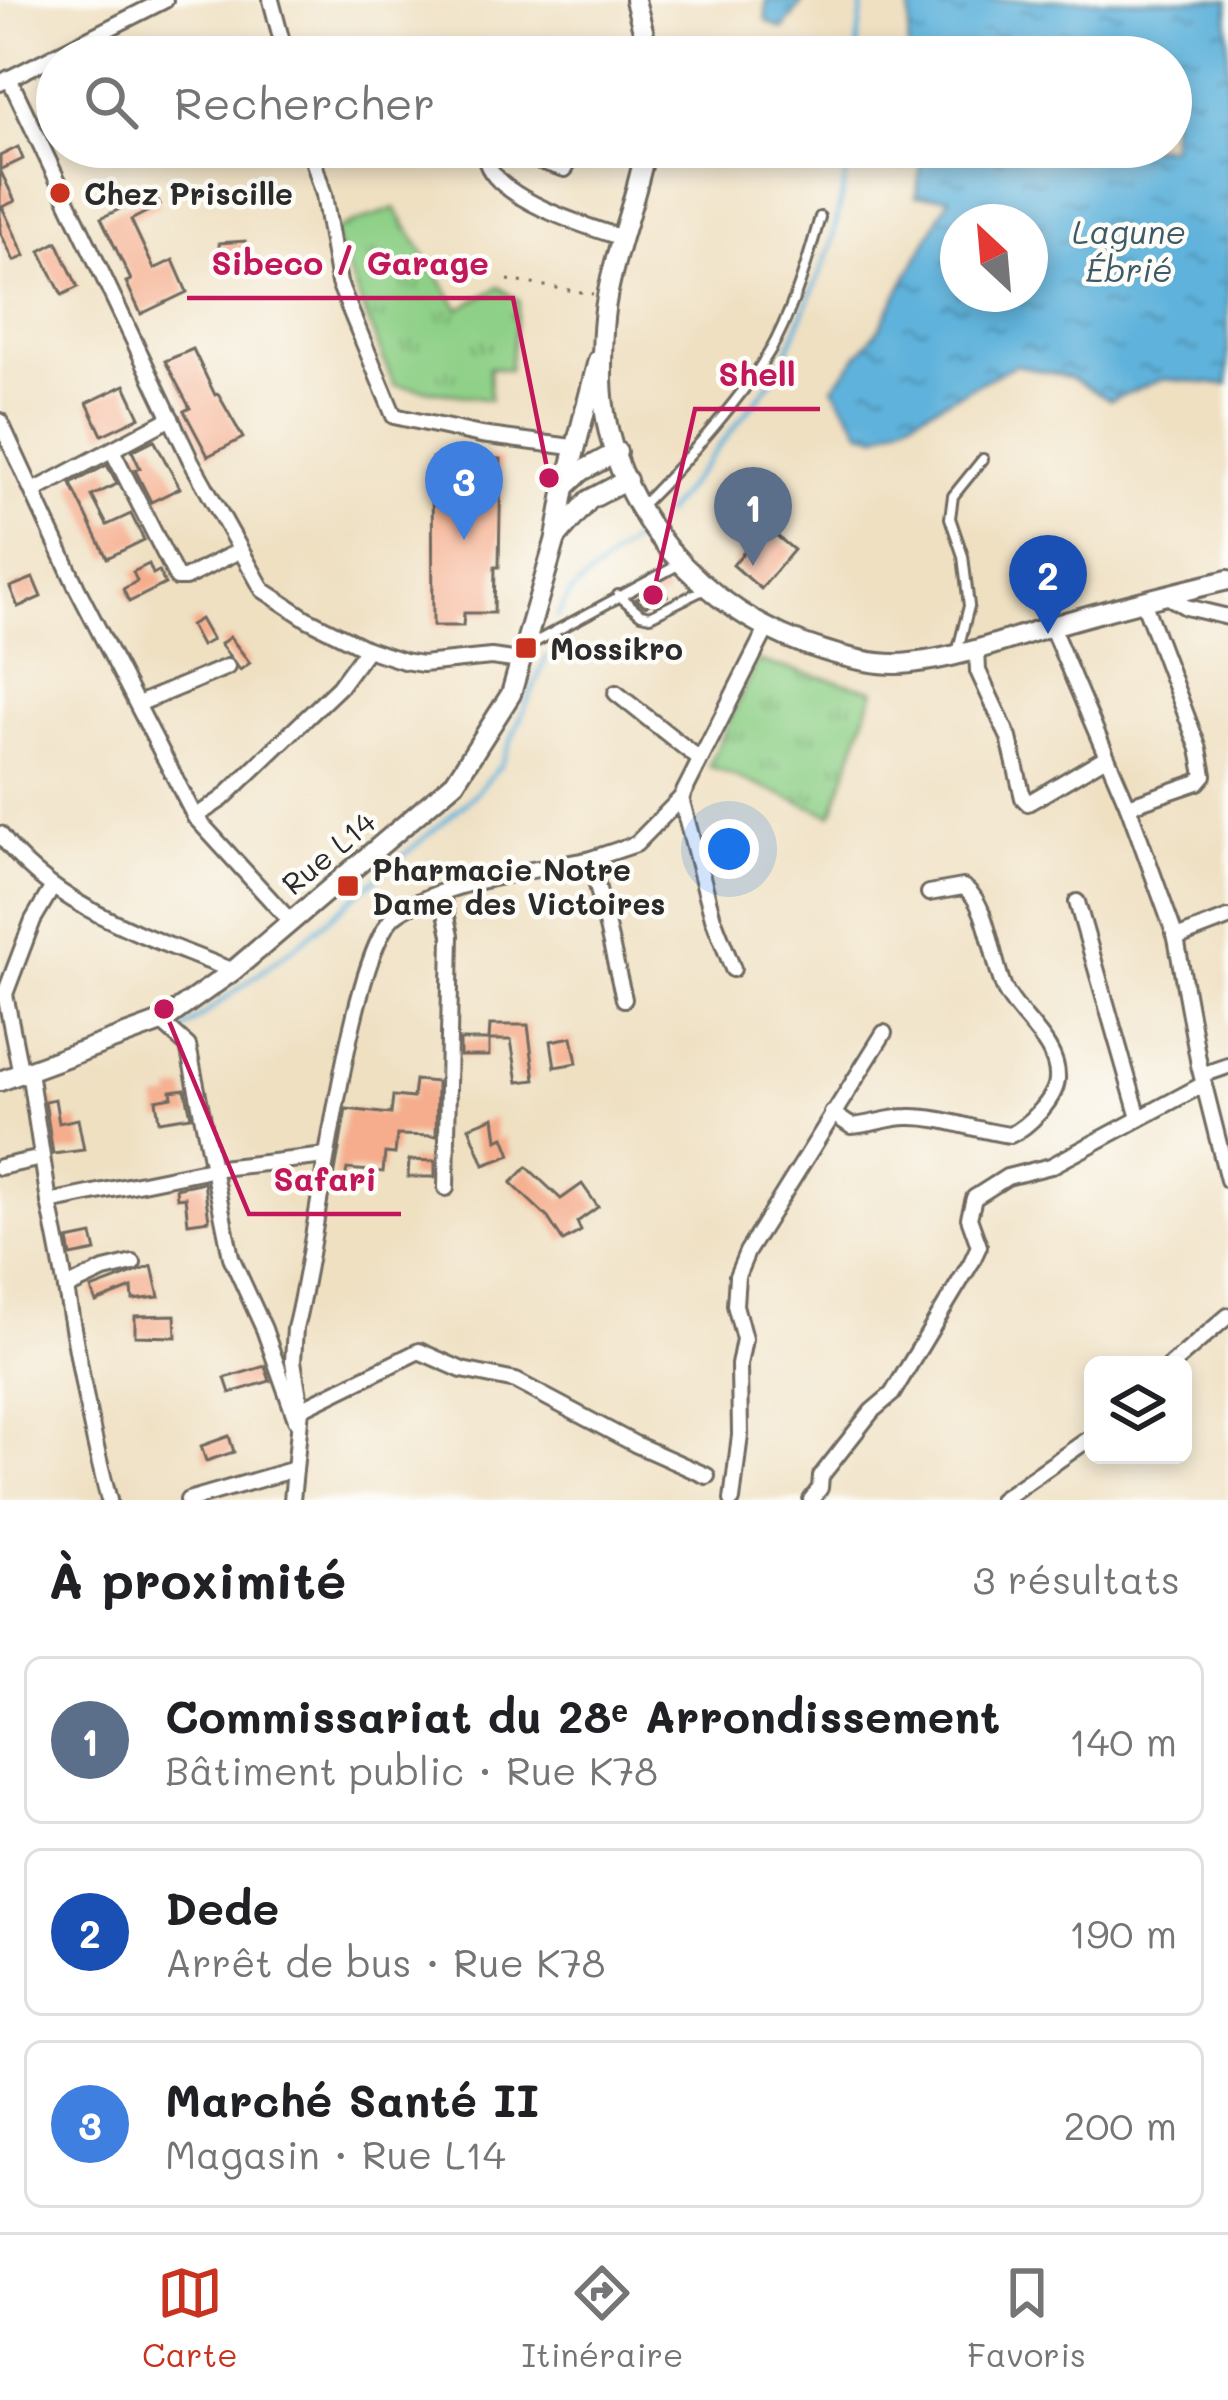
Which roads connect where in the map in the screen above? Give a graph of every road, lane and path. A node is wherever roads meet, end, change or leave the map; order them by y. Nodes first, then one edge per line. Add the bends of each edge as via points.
1 (165, 0) edge
2 (271, 0) edge
3 (635, 0) edge
4 (93, 36) edge
5 (280, 36) edge
6 (644, 36) edge
7 (36, 65) edge
8 (4, 81) edge
9 (36, 146) edge
10 (47, 168) edge
11 (316, 168) edge
12 (489, 168) edge
13 (562, 168) edge
14 (641, 168) edge
15 (565, 169) dead end
16 (820, 218) dead end
17 (623, 238) junction
18 (508, 280) dead end
19 (607, 297) junction
20 (603, 345) junction
21 (171, 418) junction
22 (0, 421) edge
23 (572, 448) junction
24 (112, 450) junction
25 (617, 452) junction
26 (983, 459) dead end
27 (627, 480) junction
28 (566, 487) junction
29 (34, 491) junction
30 (640, 507) junction
31 (556, 538) junction
32 (239, 551) junction
33 (680, 564) junction
34 (1228, 580) edge
35 (705, 589) junction
36 (618, 595) junction
37 (1165, 595) junction
38 (1143, 601) junction
39 (1228, 617) edge
40 (1051, 626) junction
41 (766, 629) junction
42 (367, 649) junction
43 (977, 649) junction
44 (523, 654) junction
45 (957, 654) junction
46 (227, 668) dead end
47 (616, 693) dead end
48 (138, 704) junction
49 (1106, 757) junction
50 (698, 758) junction
51 (681, 797) junction
52 (1128, 806) junction
53 (195, 817) junction
54 (0, 834) edge
55 (592, 859) junction
56 (52, 888) junction
57 (929, 892) dead end
58 (442, 895) junction
59 (1078, 902) dead end
60 (1228, 918) edge
61 (291, 922) junction
62 (1176, 938) junction
63 (733, 969) dead end
64 (233, 971) junction
65 (624, 999) dead end
66 (161, 1022) junction
67 (884, 1033) dead end
68 (1228, 1066) edge
69 (25, 1072) junction
70 (1203, 1080) junction
71 (0, 1081) edge
72 (832, 1113) junction
73 (1139, 1118) junction
74 (326, 1156) junction
75 (42, 1158) junction
76 (0, 1167) edge
77 (211, 1169) junction
78 (1228, 1180) edge
79 (446, 1188) dead end
80 (50, 1202) junction
81 (133, 1264) dead end
82 (68, 1287) junction
83 (1228, 1316) edge
84 (1182, 1356) edge
85 (301, 1409) junction
86 (298, 1428) junction
87 (1084, 1442) edge
88 (295, 1469) junction
89 (707, 1476) dead end
90 (109, 1500) edge
91 (188, 1500) edge
92 (292, 1500) edge
93 (732, 1500) edge
94 (812, 1500) edge
95 (1001, 1500) edge

1 - 4 street
2 - 5 street
3 - 6 street
7 - 8 street
8 - 9 street
10 - 21 street
11 - 23 street via 339,283 394,416
12 - 17 street via 526,200
13 - 15 street
14 - 17 street
16 - 30 lane via 774,344
17 - 19 street
18 - 19 path
19 - 20 street
20 - 23 street, Rue L14
20 - 25 street via 604,404
21 - 24 street
21 - 32 street
22 - 29 street
23 - 28 street, Rue L14
24 - 29 street
24 - 32 street via 177,578
25 - 27 street
25 - 28 street
26 - 45 lane via 953,496 950,518 969,606
27 - 30 street
27 - 31 street, Rue L14 via 589,500
28 - 31 street, Rue L14
29 - 48 street
30 - 33 street
31 - 44 street, Rue L14
32 - 42 street via 274,600
33 - 35 street
33 - 36 lane
34 - 37 street
35 - 36 lane via 650,616
35 - 41 street
36 - 44 lane
37 - 38 street
37 - 39 street
38 - 40 street
38 - 52 street via 1204,775
40 - 43 street
40 - 49 street
41 - 45 street via 863,661 908,664
41 - 50 street
42 - 44 street via 422,664
42 - 53 street via 339,687
43 - 45 street
43 - 49 street via 1028,803
44 - 61 street, Rue L14 via 505,706 455,782
46 - 48 street
47 - 50 street
48 - 53 street
49 - 52 street
50 - 51 street
51 - 55 street via 636,844
51 - 63 street
52 - 62 street
53 - 61 street
54 - 56 street
55 - 58 street
55 - 65 street
56 - 64 street
56 - 69 street via 4,994
57 - 72 street via 963,887 977,899 1002,985 1044,1042 1058,1085 1010,1136 902,1116 851,1126
58 - 74 street via 394,915 381,932
58 - 79 street via 451,935
59 - 73 street
60 - 62 street
61 - 64 street, Rue L14
62 - 70 street
64 - 66 street, Rue L14
66 - 69 street, Rue L14
66 - 77 street via 188,1046
67 - 72 street
68 - 70 street
69 - 71 street, Rue L14
69 - 75 street
70 - 73 street
70 - 78 street
72 - 93 street via 737,1276 745,1339
73 - 94 street via 974,1198 969,1218 979,1246 971,1263 892,1394 821,1476
74 - 77 street
74 - 85 street via 295,1328
75 - 76 street
75 - 80 street
77 - 80 street
77 - 86 street via 231,1257
80 - 82 street
81 - 82 street
82 - 90 street via 77,1366
83 - 84 street
85 - 86 street
85 - 89 street via 419,1351 516,1381
86 - 88 street
87 - 95 street
88 - 91 street
88 - 92 street

